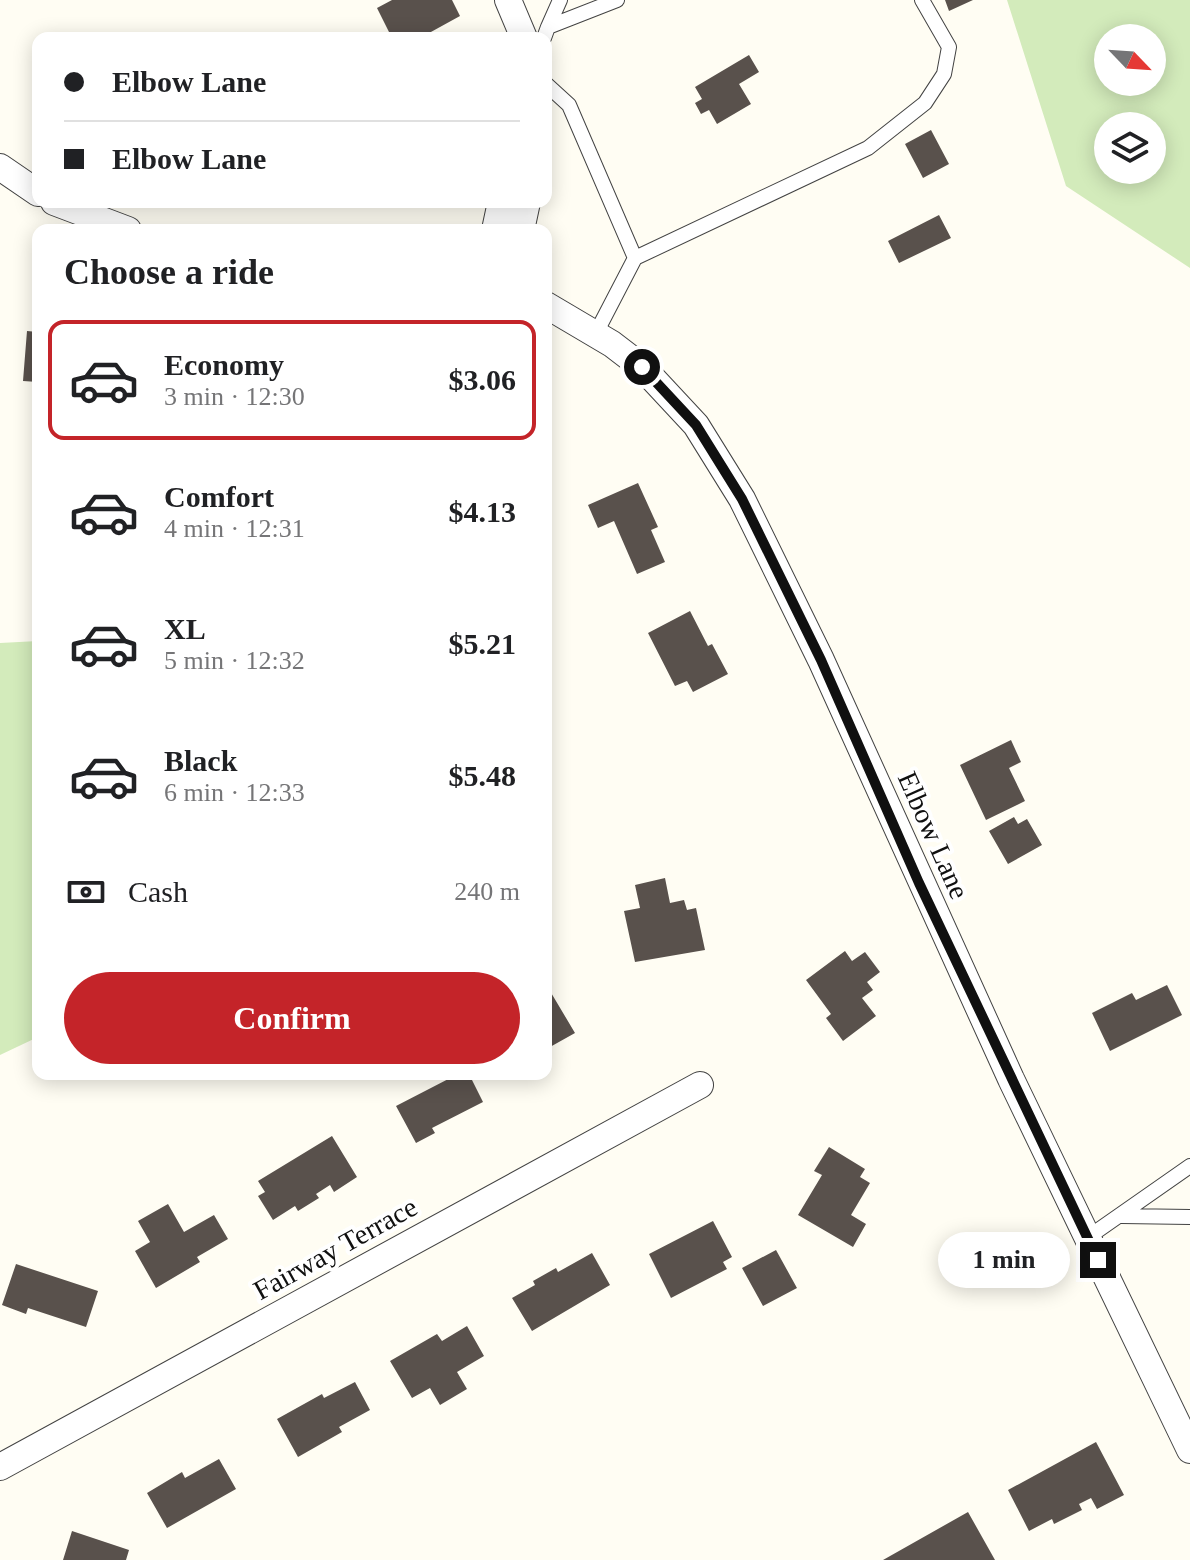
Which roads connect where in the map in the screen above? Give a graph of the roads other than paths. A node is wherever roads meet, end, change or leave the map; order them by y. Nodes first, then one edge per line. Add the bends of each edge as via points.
1 (508, 0) edge
2 (560, 0) edge
3 (617, 0) edge
4 (922, 0) edge
5 (521, 32) edge
6 (546, 32) edge
7 (552, 89) edge
8 (0, 167) edge
9 (32, 189) edge
10 (70, 208) edge
11 (112, 224) edge
12 (635, 258) junction
13 (552, 309) edge
14 (595, 335) junction
15 (700, 1085) dead end
16 (1190, 1166) edge
17 (1122, 1216) junction
18 (1190, 1217) edge
19 (1087, 1238) junction
20 (1190, 1450) edge
21 (0, 1467) edge

1 - 5 street
2 - 6 lane
3 - 6 lane
4 - 12 lane via 949,47 944,74 925,103 868,148
7 - 12 lane via 569,105
8 - 9 street
10 - 11 street
12 - 14 lane
13 - 14 street, Elbow Lane
14 - 19 street, Elbow Lane via 642,367 679,404 742,499
15 - 21 street, Fairway Terrace
16 - 17 lane
17 - 18 lane
17 - 19 lane
19 - 20 street, Elbow Lane

